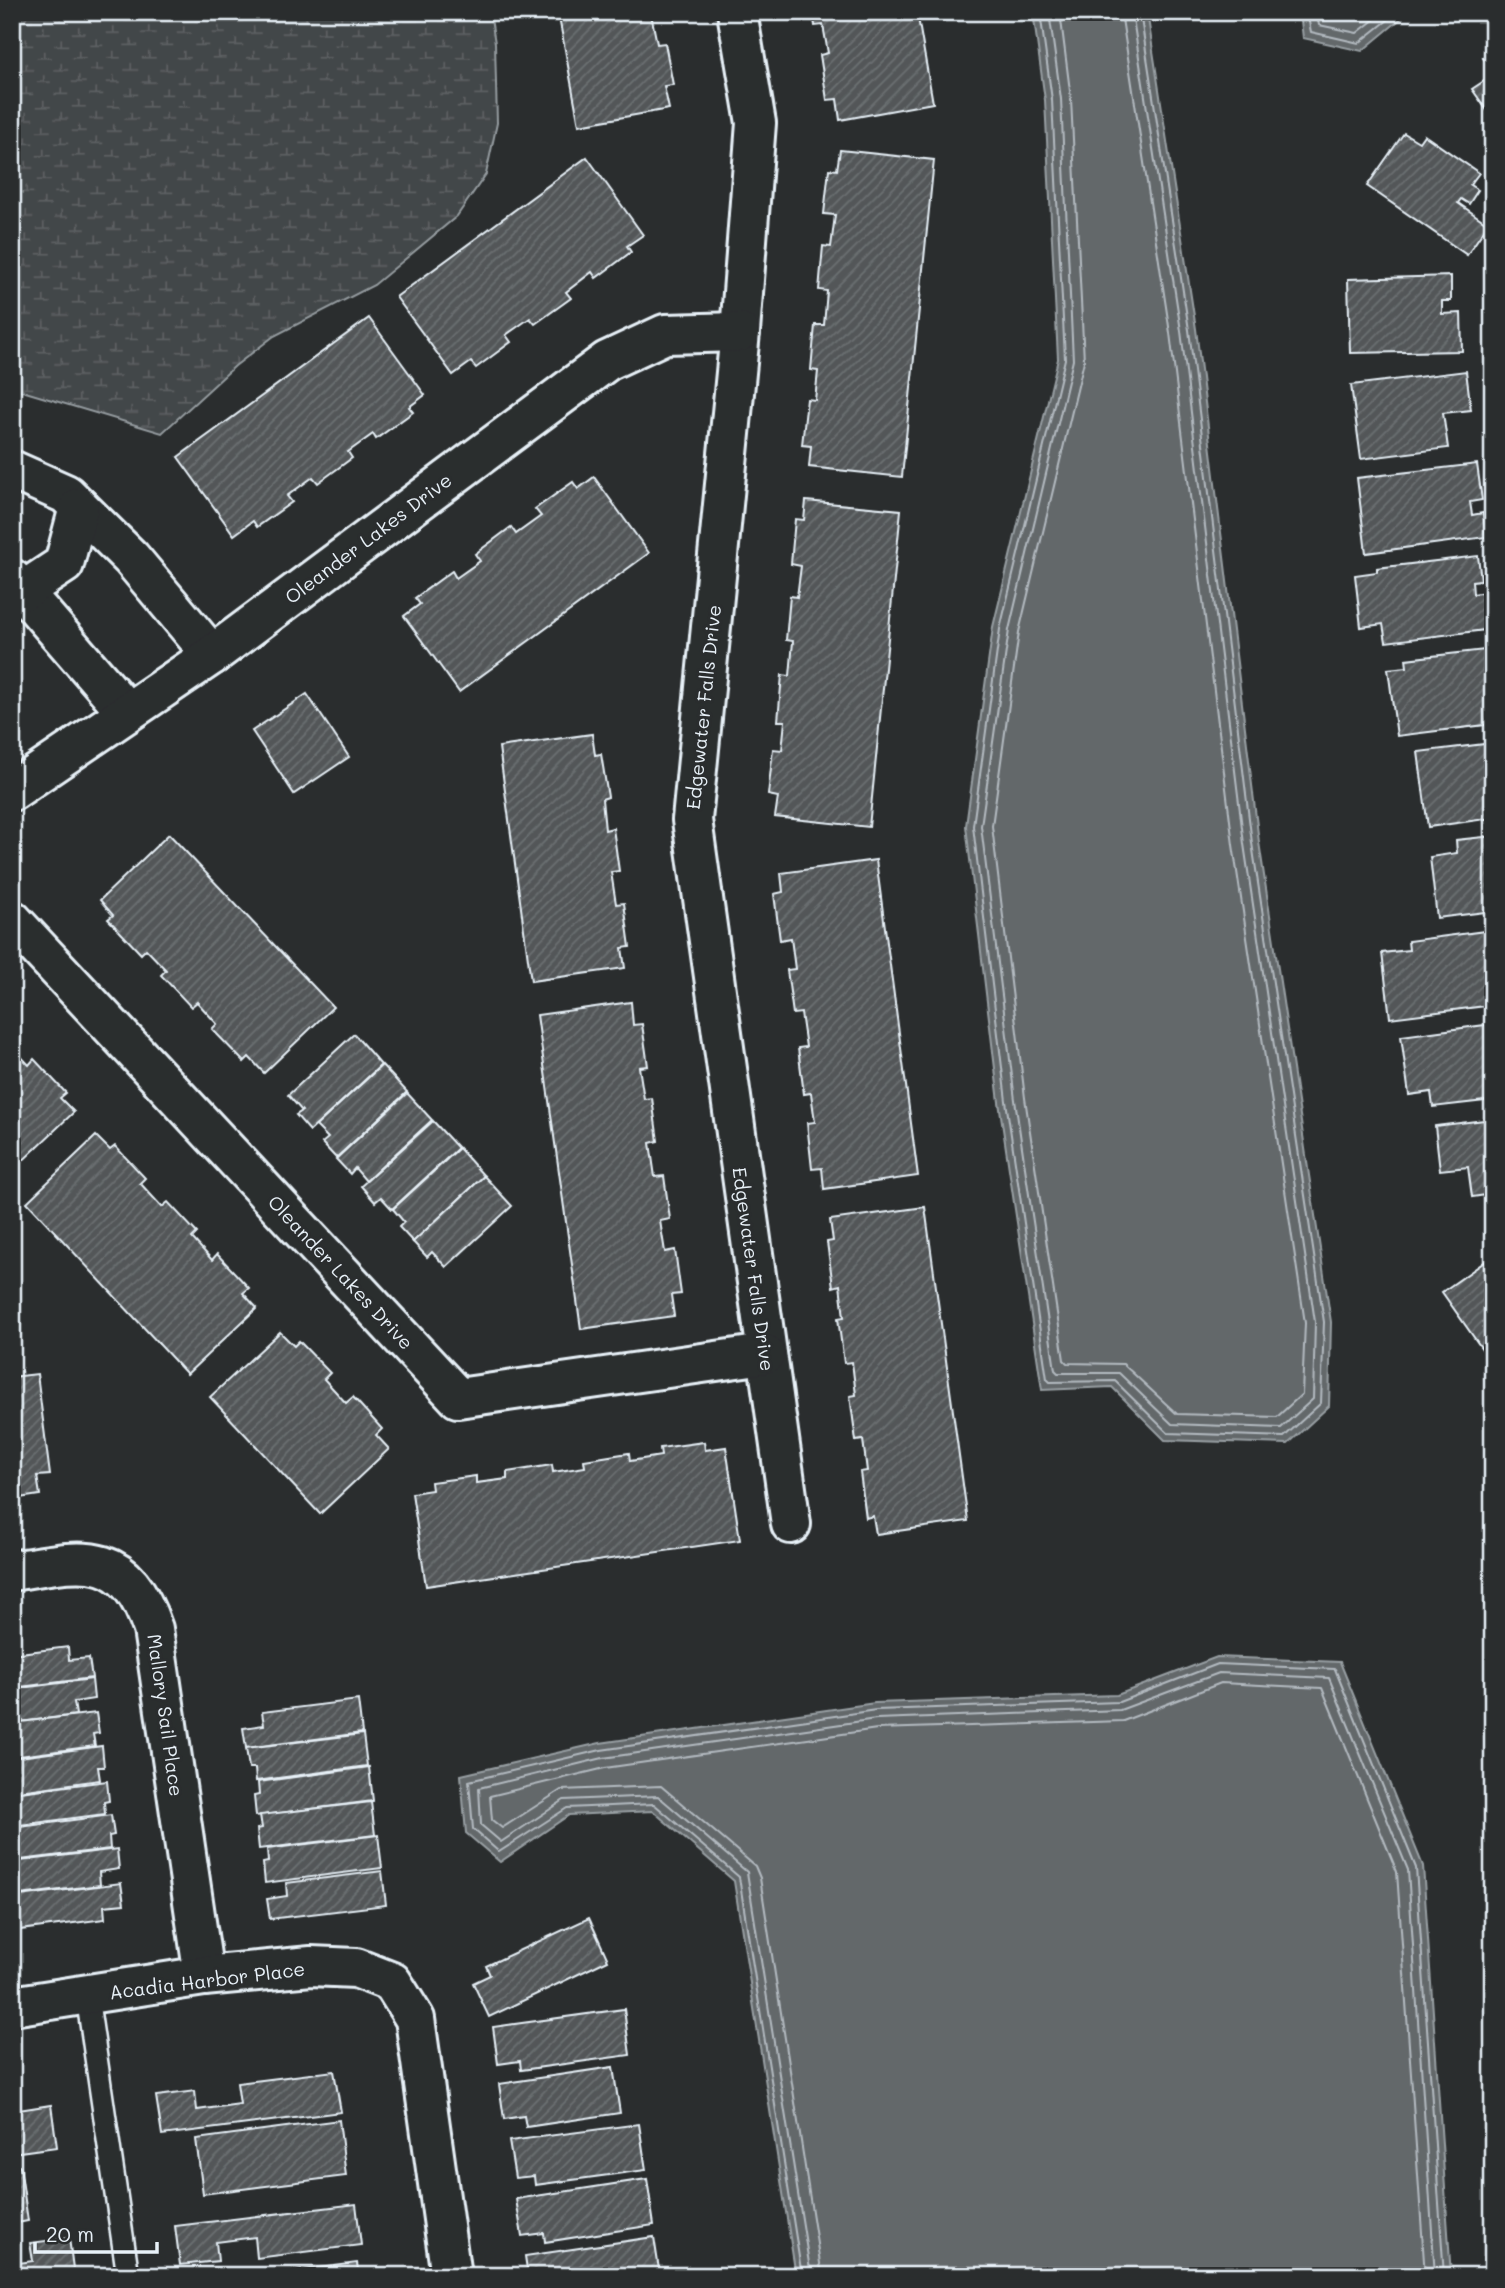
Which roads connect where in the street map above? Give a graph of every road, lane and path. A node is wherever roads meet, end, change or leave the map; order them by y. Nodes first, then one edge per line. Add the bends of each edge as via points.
1 (737, 12) edge
2 (740, 332) junction
3 (12, 470) edge
4 (79, 507) junction
5 (18, 585) edge
6 (212, 656) junction
7 (127, 712) junction
8 (12, 791) edge
9 (12, 920) edge
10 (765, 1354) junction
11 (791, 1524) dead end
12 (12, 1571) edge
13 (204, 1976) junction
14 (87, 1996) junction
15 (12, 2006) edge
16 (128, 2276) edge
17 (451, 2276) edge

1 - 2 street, Edgewater Falls Drive via 756,122
2 - 6 street, Oleander Lakes Drive via 665,334 607,360
2 - 10 street, Edgewater Falls Drive via 692,820
3 - 4 street via 66,494
4 - 5 street via 64,564
4 - 6 street via 131,558
5 - 7 street
6 - 7 street, Oleander Lakes Drive
7 - 8 street, Oleander Lakes Drive
9 - 10 street, Oleander Lakes Drive via 458,1398
10 - 11 street, Edgewater Falls Drive
12 - 13 street, Mallory Sail Place via 79,1560 122,1576 143,1598 153,1629
13 - 14 street, Acadia Harbor Place
13 - 17 street, Acadia Harbor Place via 311,1966 356,1968 391,1982 415,2019
14 - 15 street, Acadia Harbor Place
14 - 16 lane

